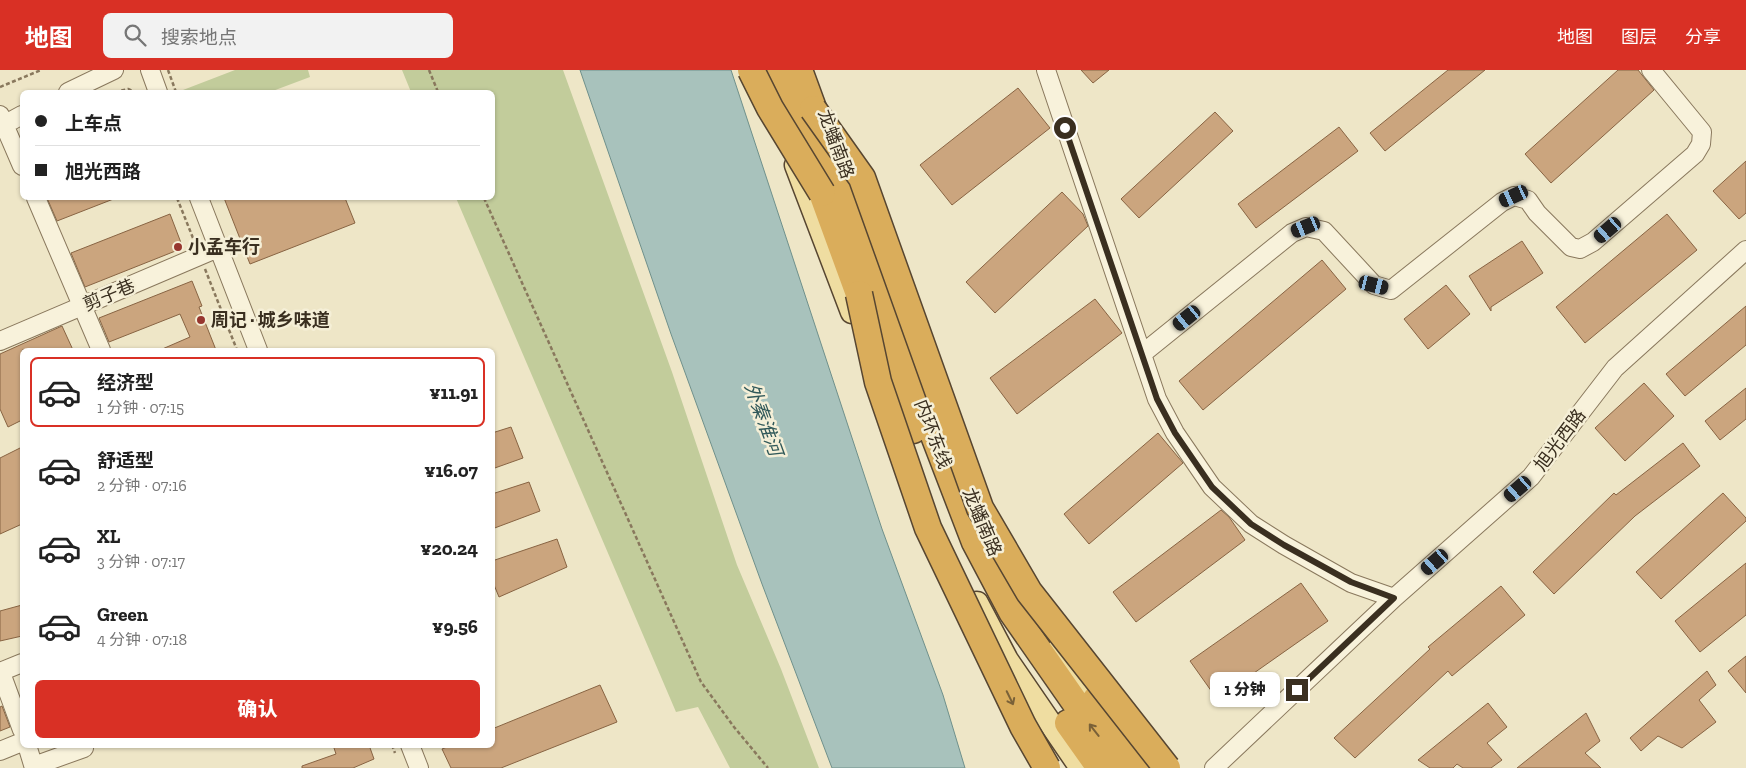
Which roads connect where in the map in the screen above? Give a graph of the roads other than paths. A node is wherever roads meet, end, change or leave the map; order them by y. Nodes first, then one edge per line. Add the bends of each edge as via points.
1 (114, 70) edge
2 (150, 70) edge
3 (751, 70) edge
4 (760, 70) edge
5 (777, 70) edge
6 (799, 70) edge
7 (805, 70) edge
8 (809, 70) edge
9 (1046, 70) edge
10 (1651, 70) edge
11 (72, 90) edge
12 (157, 90) edge
13 (813, 109) junction
14 (20, 116) edge
15 (1, 122) edge
16 (20, 162) edge
17 (822, 193) junction
18 (37, 200) edge
19 (200, 200) edge
20 (218, 248) junction
21 (1746, 250) edge
22 (859, 294) junction
23 (84, 306) junction
24 (0, 341) edge
25 (100, 348) edge
26 (257, 348) edge
27 (1142, 354) junction
28 (1394, 598) junction
29 (20, 664) edge
30 (1, 676) edge
31 (1096, 699) junction
32 (20, 726) edge
33 (20, 733) edge
34 (28, 748) edge
35 (84, 748) dead end
36 (411, 748) edge
37 (0, 751) edge
38 (34, 767) edge
39 (419, 768) edge
40 (1048, 768) edge
41 (1081, 768) edge
42 (1100, 768) edge
43 (1124, 768) edge
44 (1146, 768) edge
45 (1157, 768) edge
46 (1167, 768) edge
47 (1214, 768) edge

1 - 11 street
2 - 12 street
3 - 17 highway, bridge via 770,108
4 - 41 main road via 940,533 1008,660
5 - 17 highway, 内环东线, bridge
6 - 13 highway, 内环东线
7 - 13 highway
8 - 31 main road, 龙蟠南路 via 920,380 950,444 993,552 1037,622
9 - 27 street
10 - 27 street via 1702,132 1701,144 1695,154 1593,242 1580,249 1571,247 1528,200 1514,196 1502,202 1391,290 1374,285 1324,231 1306,227 1292,233
43 -> 13 highway, 内环东线, bridge via 1012,612 975,542
13 - 46 highway, bridge via 862,178 980,508 1029,592
14 - 15 street
15 - 16 street
17 - 22 highway, 内环东线
18 - 23 street
19 - 20 street
20 - 23 street, 剪子巷
20 - 26 street
21 - 28 street, 旭光西路 via 1615,368 1531,477
22 -> 40 highway, bridge via 878,382 928,528 1023,726
22 - 42 highway, 内环东线, bridge via 974,576 1017,650
23 - 24 street, 剪子巷
23 - 25 street
27 - 28 street via 1157,399 1175,433 1212,487 1251,524 1284,545 1351,582
28 - 47 street, 旭光西路
29 - 30 street
30 - 32 street
31 - 44 highway
31 - 45 main road, 龙蟠南路
33 - 37 street
34 - 38 street
35 - 38 street
36 - 39 street

